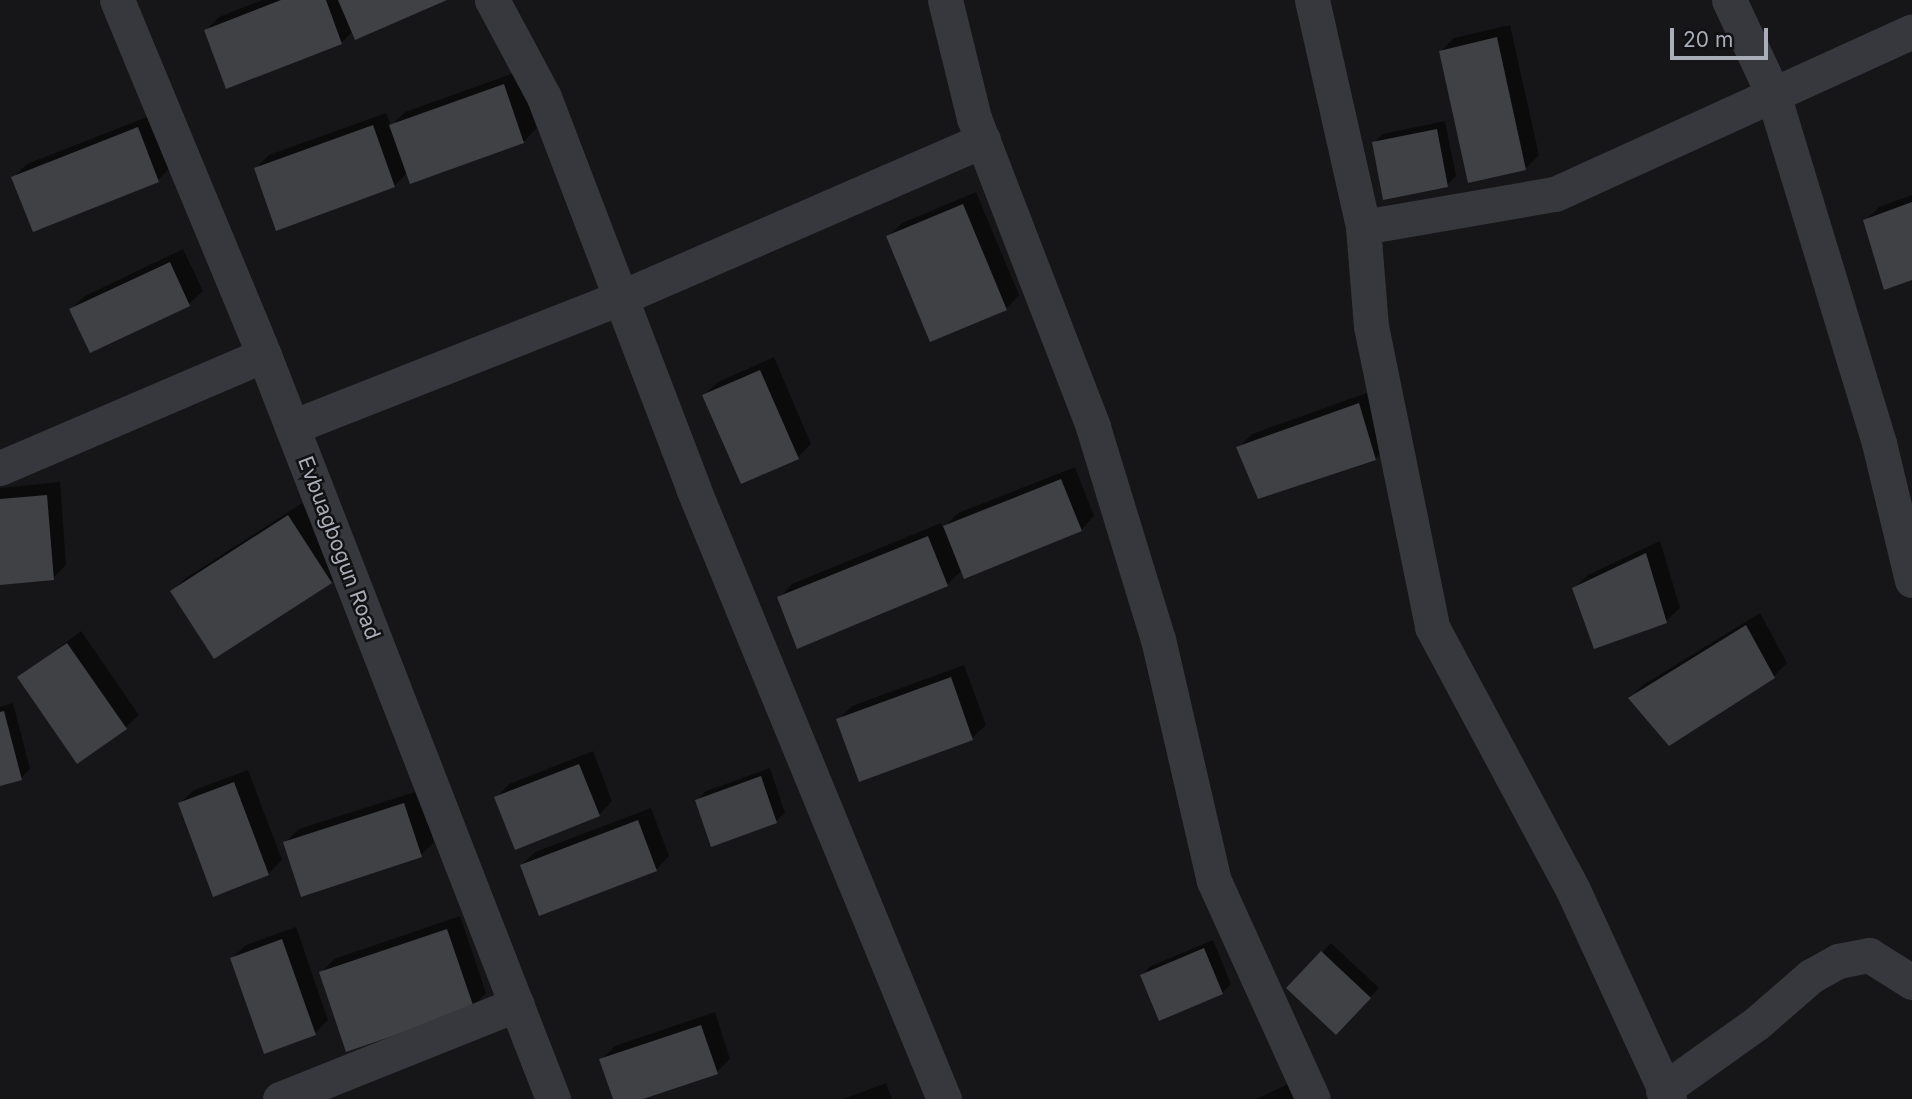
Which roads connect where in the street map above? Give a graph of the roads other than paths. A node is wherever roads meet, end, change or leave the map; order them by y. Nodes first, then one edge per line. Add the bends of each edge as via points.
1 (117, 0) edge
2 (492, 0) edge
3 (945, 0) edge
4 (1312, 0) edge
5 (1729, 0) edge
6 (1912, 31) edge
7 (1773, 94) junction
8 (983, 140) junction
9 (1363, 227) junction
10 (620, 298) junction
11 (264, 355) junction
12 (292, 428) junction
13 (0, 468) edge
14 (1912, 580) edge
15 (1912, 982) edge
16 (517, 1004) junction
17 (1666, 1095) edge
18 (280, 1099) edge
19 (553, 1099) edge
20 (944, 1099) edge
21 (1313, 1099) edge

1 - 11 street, Evbuagbogun Road
2 - 10 street via 544,97
3 - 8 street
4 - 9 street
5 - 7 street
6 - 7 street
7 - 9 street via 1555,194
7 - 14 street via 1879,443
8 - 10 street
8 - 21 street via 1093,427 1158,639 1214,881
9 - 17 street via 1371,326 1432,627 1573,890
10 - 12 street
10 - 20 street
11 - 12 street, Evbuagbogun Road
11 - 13 street
12 - 16 street, Evbuagbogun Road
15 - 17 street via 1869,955 1838,961 1811,976
16 - 18 street
16 - 19 street, Evbuagbogun Road

